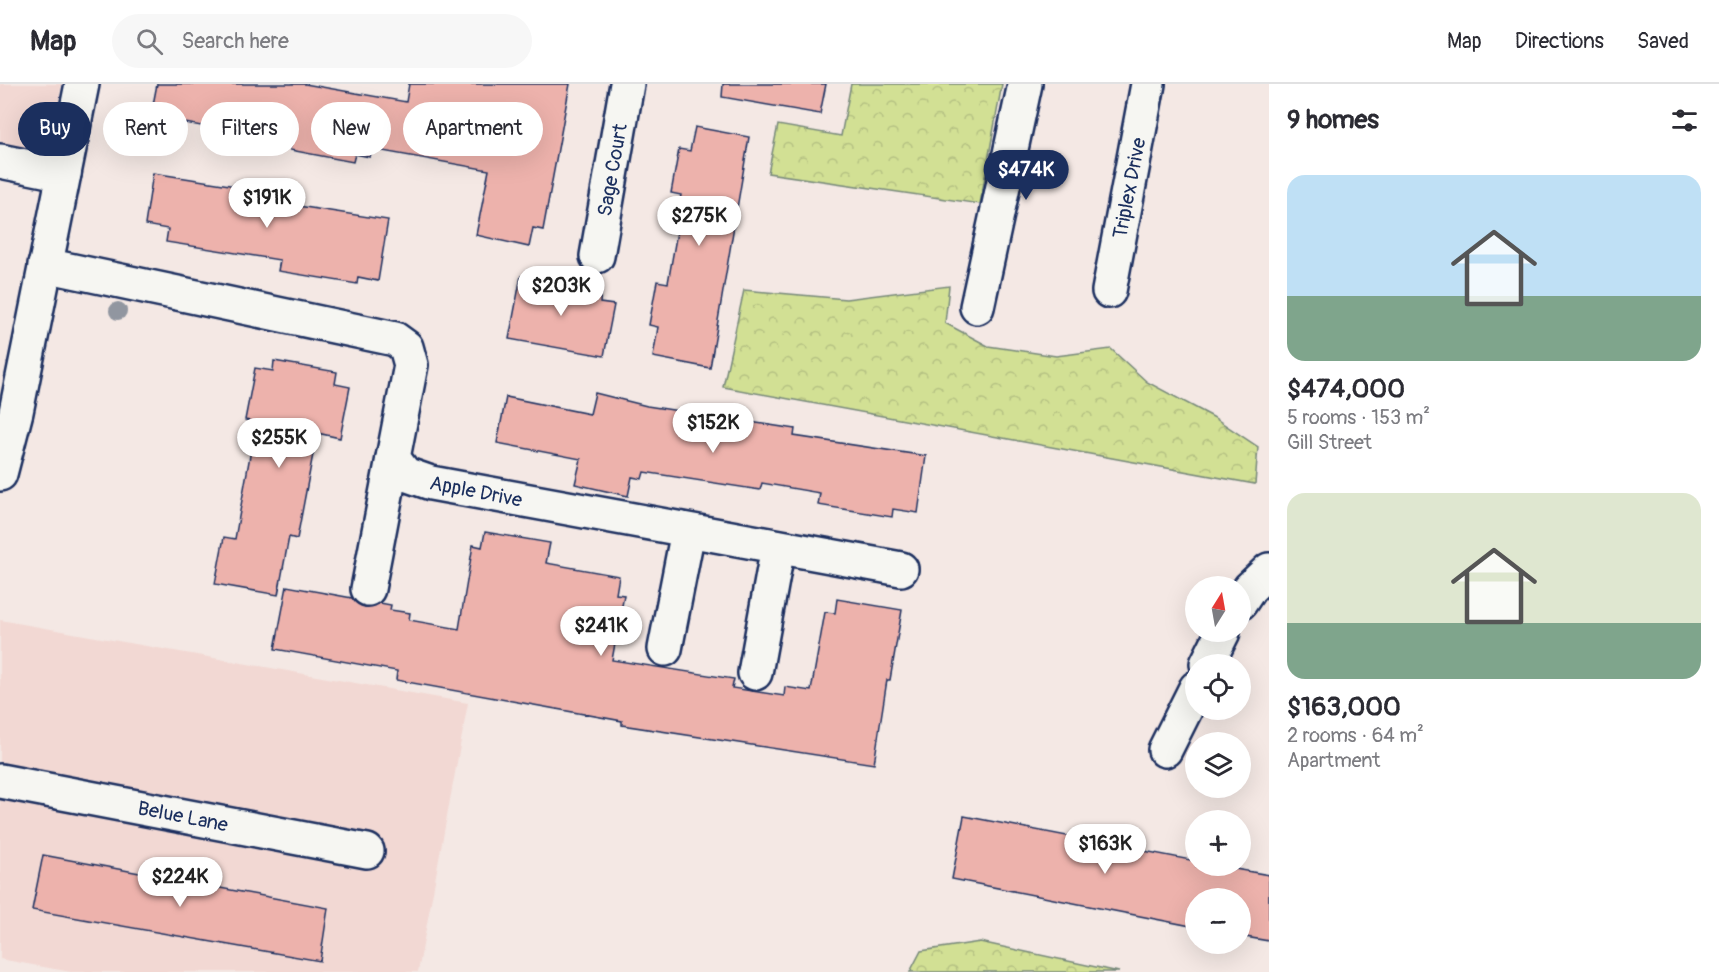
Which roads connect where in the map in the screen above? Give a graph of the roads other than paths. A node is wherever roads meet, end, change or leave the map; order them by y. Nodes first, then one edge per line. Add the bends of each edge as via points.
1 (82, 84) edge
2 (627, 84) edge
3 (1025, 84) edge
4 (1148, 84) edge
5 (0, 161) edge
6 (64, 174) junction
7 (597, 256) dead end
8 (45, 265) junction
9 (1109, 291) dead end
10 (977, 307) dead end
11 (393, 458) junction
12 (0, 474) edge
13 (688, 531) junction
14 (777, 547) junction
15 (901, 570) dead end
16 (1269, 570) edge
17 (1251, 587) edge
18 (368, 589) dead end
19 (665, 650) dead end
20 (755, 673) dead end
21 (1185, 710) edge
22 (1165, 750) dead end
23 (0, 782) edge
24 (367, 851) dead end

1 - 6 street
2 - 7 street, Sage Court
3 - 10 street
4 - 9 street, Triplex Drive
5 - 6 street
6 - 8 street
8 - 11 street via 395,339 406,347 411,365
8 - 12 street
11 - 13 street, Apple Drive via 405,474 431,483
11 - 18 street
13 - 14 street, Apple Drive
13 - 19 street
14 - 15 street, Apple Drive
14 - 20 street
16 - 17 street
21 - 22 street
23 - 24 street, Belue Lane

